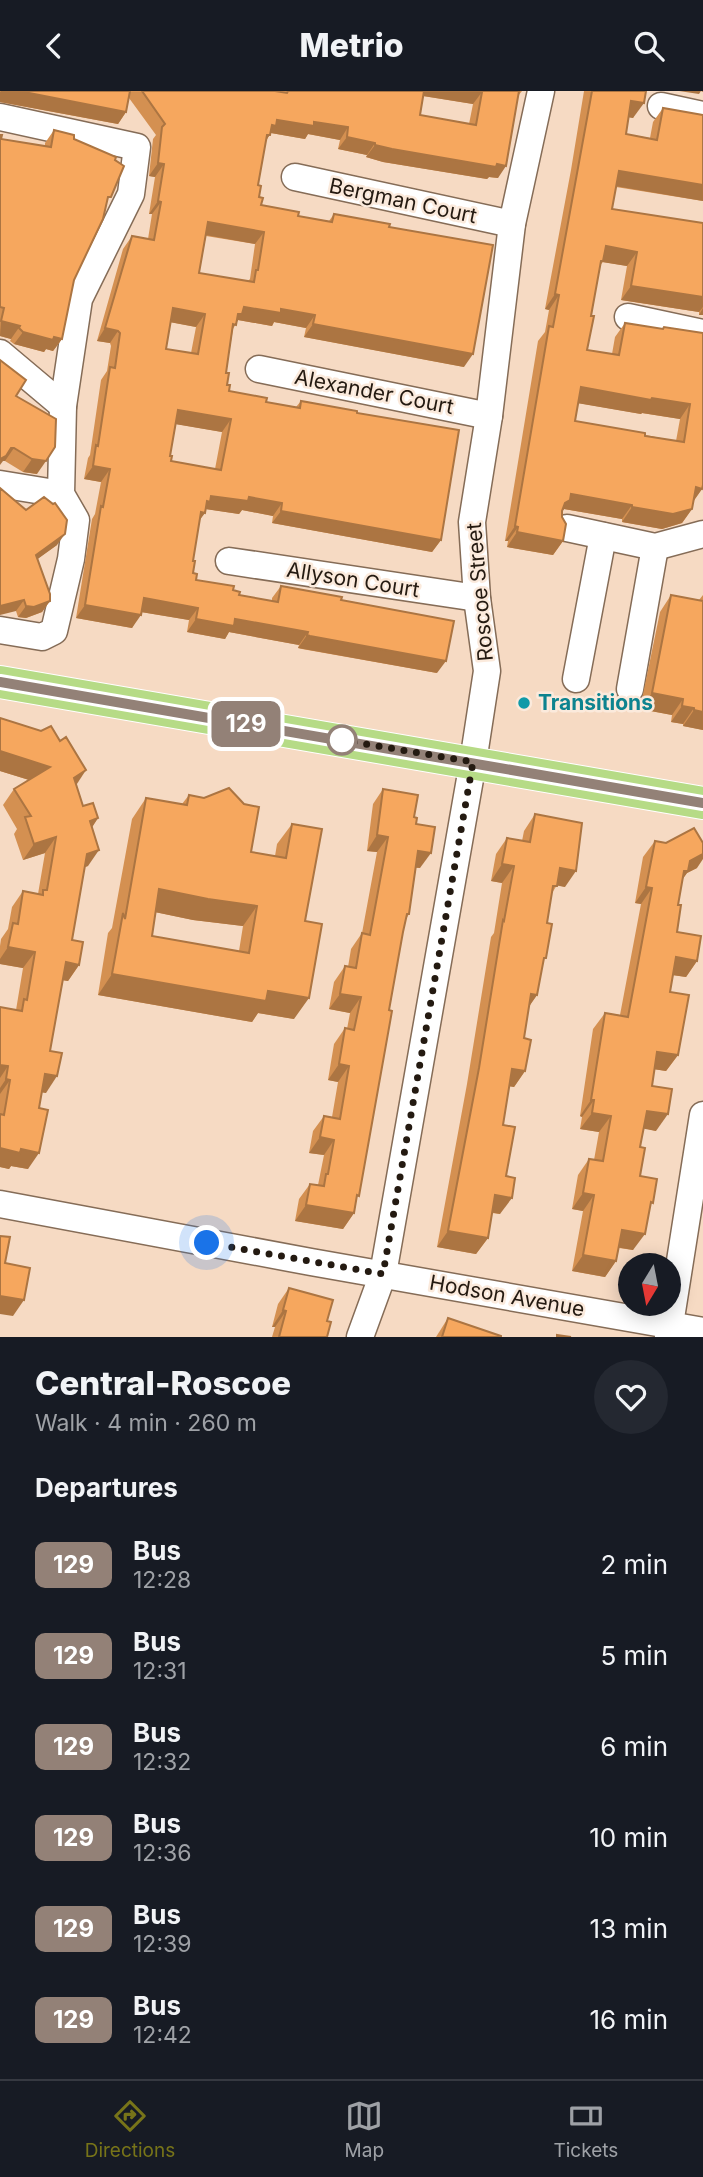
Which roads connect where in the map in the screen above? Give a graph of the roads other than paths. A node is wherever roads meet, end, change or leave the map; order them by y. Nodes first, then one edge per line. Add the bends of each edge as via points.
1 (541, 91) edge
2 (662, 106) edge
3 (703, 115) edge
4 (0, 117) edge
5 (295, 177) dead end
6 (512, 224) junction
7 (628, 317) dead end
8 (703, 333) edge
9 (0, 353) edge
10 (259, 369) dead end
11 (63, 406) junction
12 (489, 415) junction
13 (0, 484) edge
14 (61, 494) junction
15 (567, 528) edge
16 (703, 534) edge
17 (603, 535) junction
18 (655, 547) junction
19 (229, 561) dead end
20 (477, 599) junction
21 (0, 630) edge
22 (576, 679) dead end
23 (0, 682) edge
24 (630, 689) dead end
25 (473, 762) junction
26 (703, 803) edge
27 (703, 1115) edge
28 (0, 1204) edge
29 (383, 1274) junction
30 (669, 1331) edge
31 (703, 1331) edge
32 (360, 1337) edge

1 - 6 street, Roscoe Street
2 - 3 street
4 - 11 street via 137,147 131,194 79,299
5 - 6 street, Bergman Court
6 - 12 street, Roscoe Street
7 - 8 street
9 - 11 street
10 - 12 street, Alexander Court
11 - 14 street
12 - 20 street, Roscoe Street via 471,522
13 - 14 street
14 - 21 street via 76,520 54,631 42,637
15 - 17 street
16 - 18 street
17 - 18 street
17 - 22 street
18 - 24 street
19 - 20 street, Allyson Court
20 - 25 street, Roscoe Street via 487,671
23 - 25 main road
25 - 26 main road
25 - 29 street, Roscoe Street
27 - 30 street
28 - 29 street, Hodson Avenue
29 - 30 street, Hodson Avenue
29 - 32 street, Roscoe Street
30 - 31 street, Hodson Avenue

